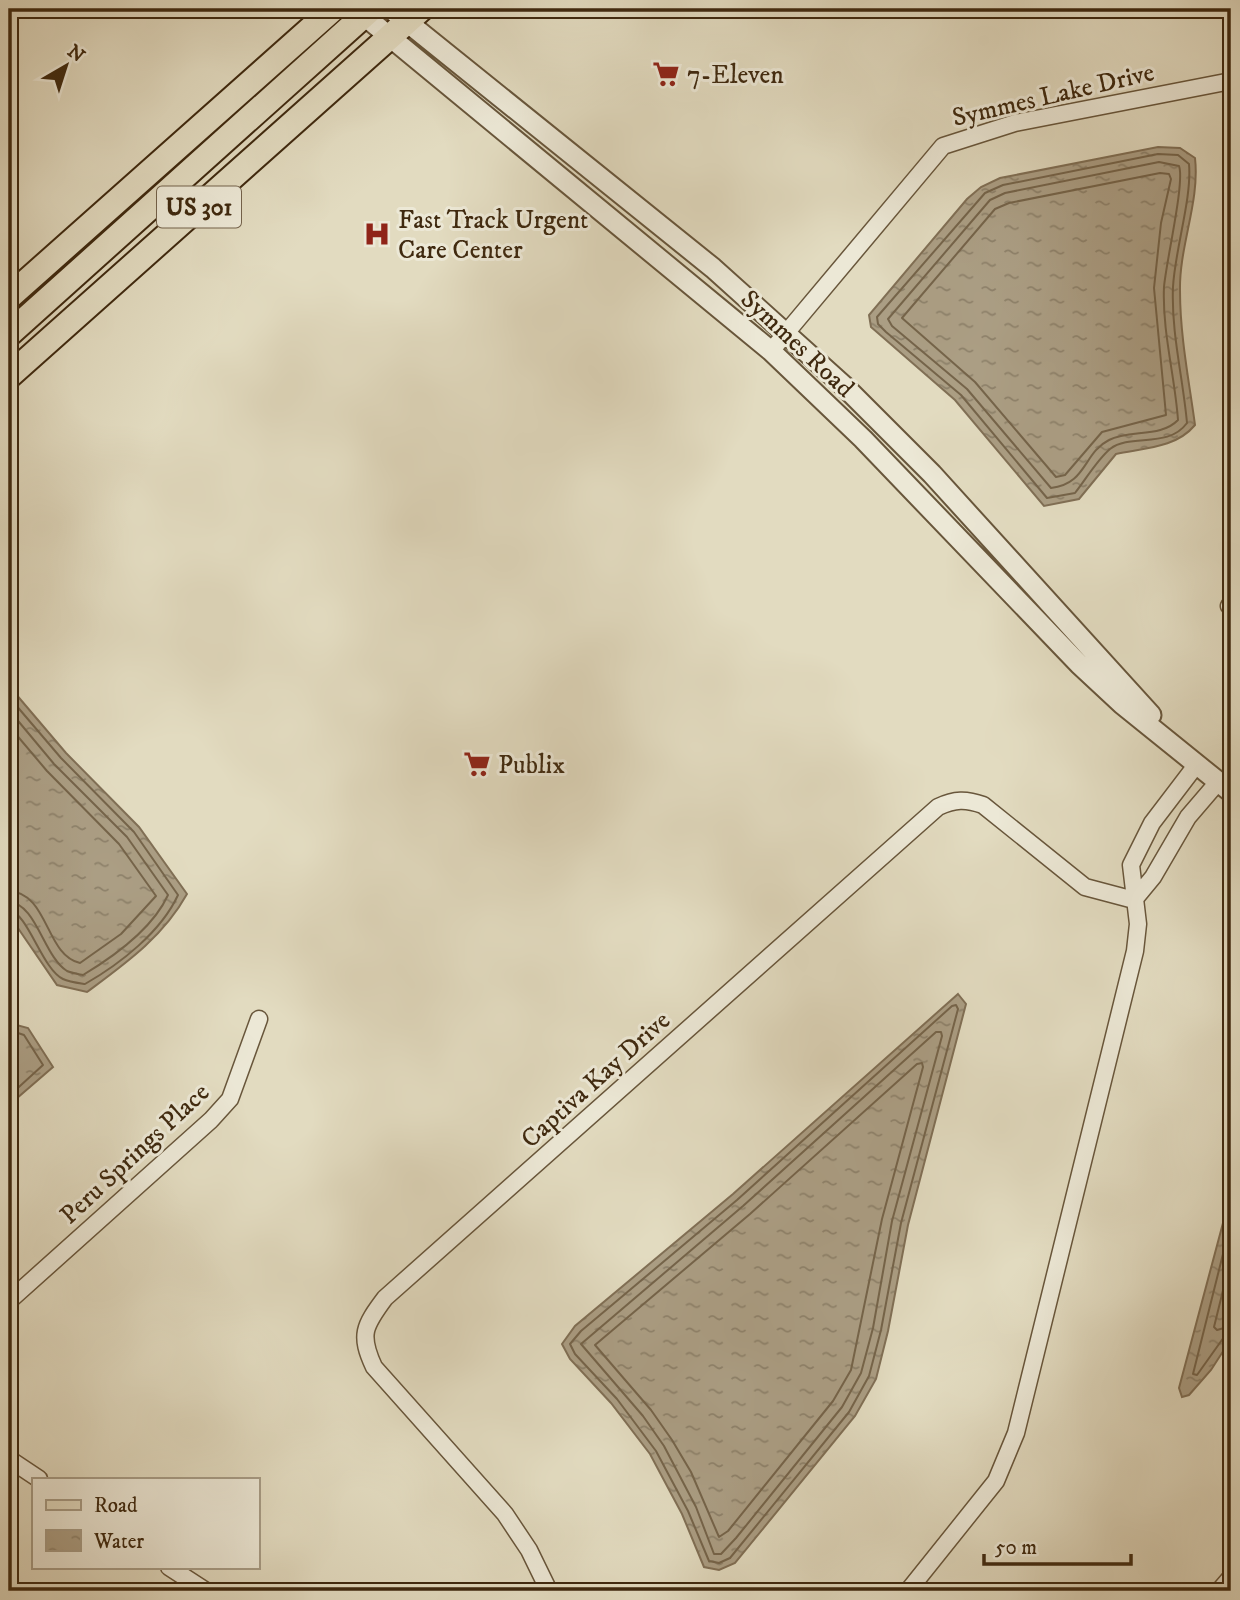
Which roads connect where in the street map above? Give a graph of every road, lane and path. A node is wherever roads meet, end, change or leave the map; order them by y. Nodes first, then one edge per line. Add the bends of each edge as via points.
1 (333, 9) edge
2 (384, 15) edge
3 (1231, 81) edge
4 (9, 297) edge
5 (787, 333) junction
6 (9, 334) edge
7 (771, 351) junction
8 (9, 376) edge
9 (1177, 745) junction
10 (1197, 764) junction
11 (1225, 787) edge
12 (1133, 900) junction
13 (259, 1018) dead end
14 (9, 1301) edge
15 (9, 1459) edge
16 (38, 1478) edge
17 (171, 1568) edge
18 (1231, 1577) edge
19 (206, 1591) edge
20 (548, 1591) edge
21 (908, 1591) edge
22 (1219, 1591) edge

1 - 4 main road, US 301
2 - 5 street, Symmes Road via 588,165
2 - 6 main road
2 - 7 street, Symmes Road
2 - 8 main road, US 301
3 - 5 street, Symmes Lake Drive via 1014,123 943,146
5 - 7 street, Symmes Lake Drive
5 - 9 street, Symmes Road via 924,465
7 - 9 street, Symmes Road via 863,439 1072,657 1122,704
9 - 10 street, Symmes Road
10 - 11 street, Symmes Road
10 - 12 street via 1152,823 1131,864
11 - 12 street via 1188,817 1153,877
12 - 20 street, Captiva Kay Drive via 1085,887 983,804 967,799 938,807 385,1298 368,1320 363,1344 374,1367 505,1514
12 - 21 street via 1138,924 1135,951 1016,1433 996,1481
13 - 14 street, Peru Springs Place via 230,1099
15 - 16 street
17 - 19 street
18 - 22 street

